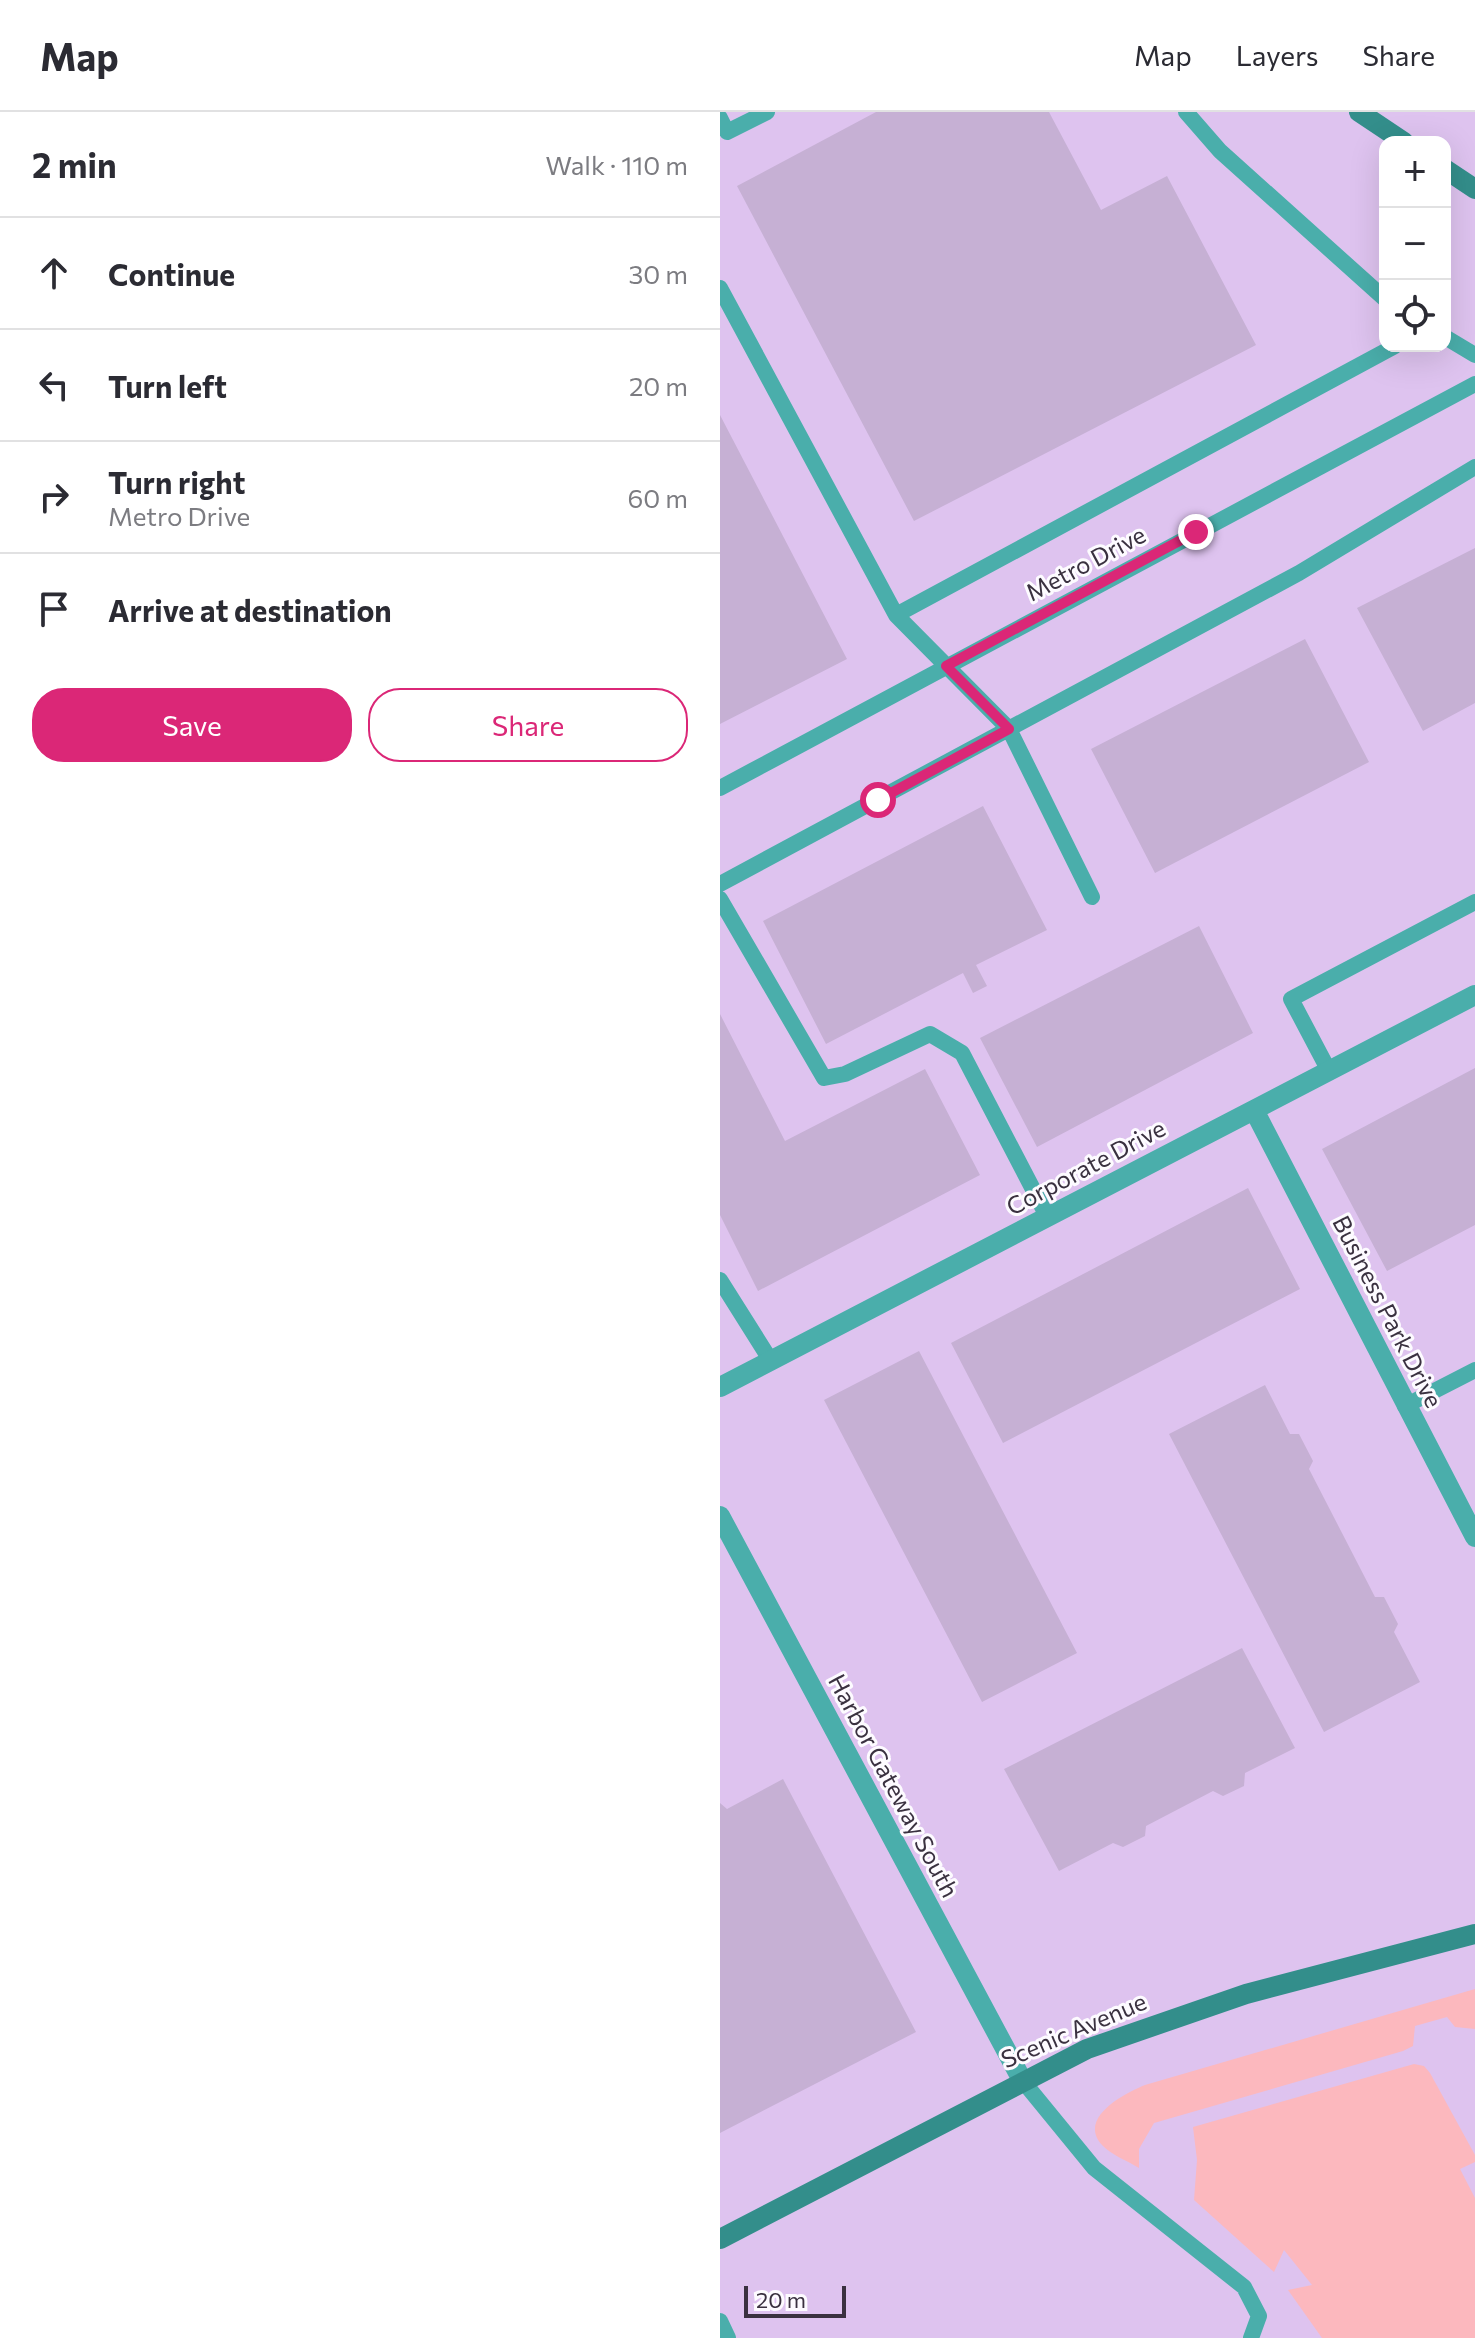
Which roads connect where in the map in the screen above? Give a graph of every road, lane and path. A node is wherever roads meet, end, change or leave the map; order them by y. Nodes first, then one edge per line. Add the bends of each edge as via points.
1 (767, 112) edge
2 (1186, 112) edge
3 (1359, 112) edge
4 (722, 128) edge
5 (1395, 136) edge
6 (1451, 173) edge
7 (1475, 189) edge
8 (720, 288) edge
9 (1379, 294) edge
10 (1451, 341) edge
11 (1384, 352) edge
12 (1475, 355) edge
13 (1475, 384) edge
14 (1475, 467) edge
15 (896, 615) junction
16 (946, 666) junction
17 (1009, 729) junction
18 (720, 788) edge
19 (720, 884) edge
20 (1092, 897) dead end
21 (720, 899) edge
22 (1475, 902) edge
23 (1475, 995) edge
24 (1329, 1071) junction
25 (1254, 1110) junction
26 (1048, 1218) junction
27 (720, 1280) edge
28 (771, 1361) junction
29 (1475, 1370) edge
30 (720, 1387) edge
31 (1405, 1406) junction
32 (720, 1516) edge
33 (1475, 1537) edge
34 (1475, 1934) edge
35 (1022, 2080) junction
36 (720, 2239) edge
37 (720, 2321) edge
38 (728, 2338) edge
39 (1251, 2338) edge

1 - 4 lane
2 - 9 lane via 1220,151
3 - 5 street
6 - 7 street
8 - 15 lane
10 - 12 lane
11 - 15 lane
13 - 16 lane, Metro Drive
14 - 17 lane via 1299,573
15 - 16 lane
16 - 17 lane
16 - 18 lane, Metro Drive
17 - 19 lane
17 - 20 lane
21 - 26 lane via 824,1078 845,1074 930,1034 962,1053
22 - 24 lane via 1291,999
23 - 24 street, Corporate Drive
24 - 25 street, Corporate Drive
25 - 26 street, Corporate Drive
25 - 31 street, Business Park Drive
26 - 28 street, Corporate Drive
27 - 28 lane
28 - 30 street, Corporate Drive
29 - 31 lane
31 - 33 street, Business Park Drive
32 - 35 street, Harbor Gateway South
34 - 35 street, Scenic Avenue via 1160,2021
35 - 36 street, Scenic Avenue
35 - 39 lane via 1094,2168 1244,2287 1259,2316
37 - 38 lane

